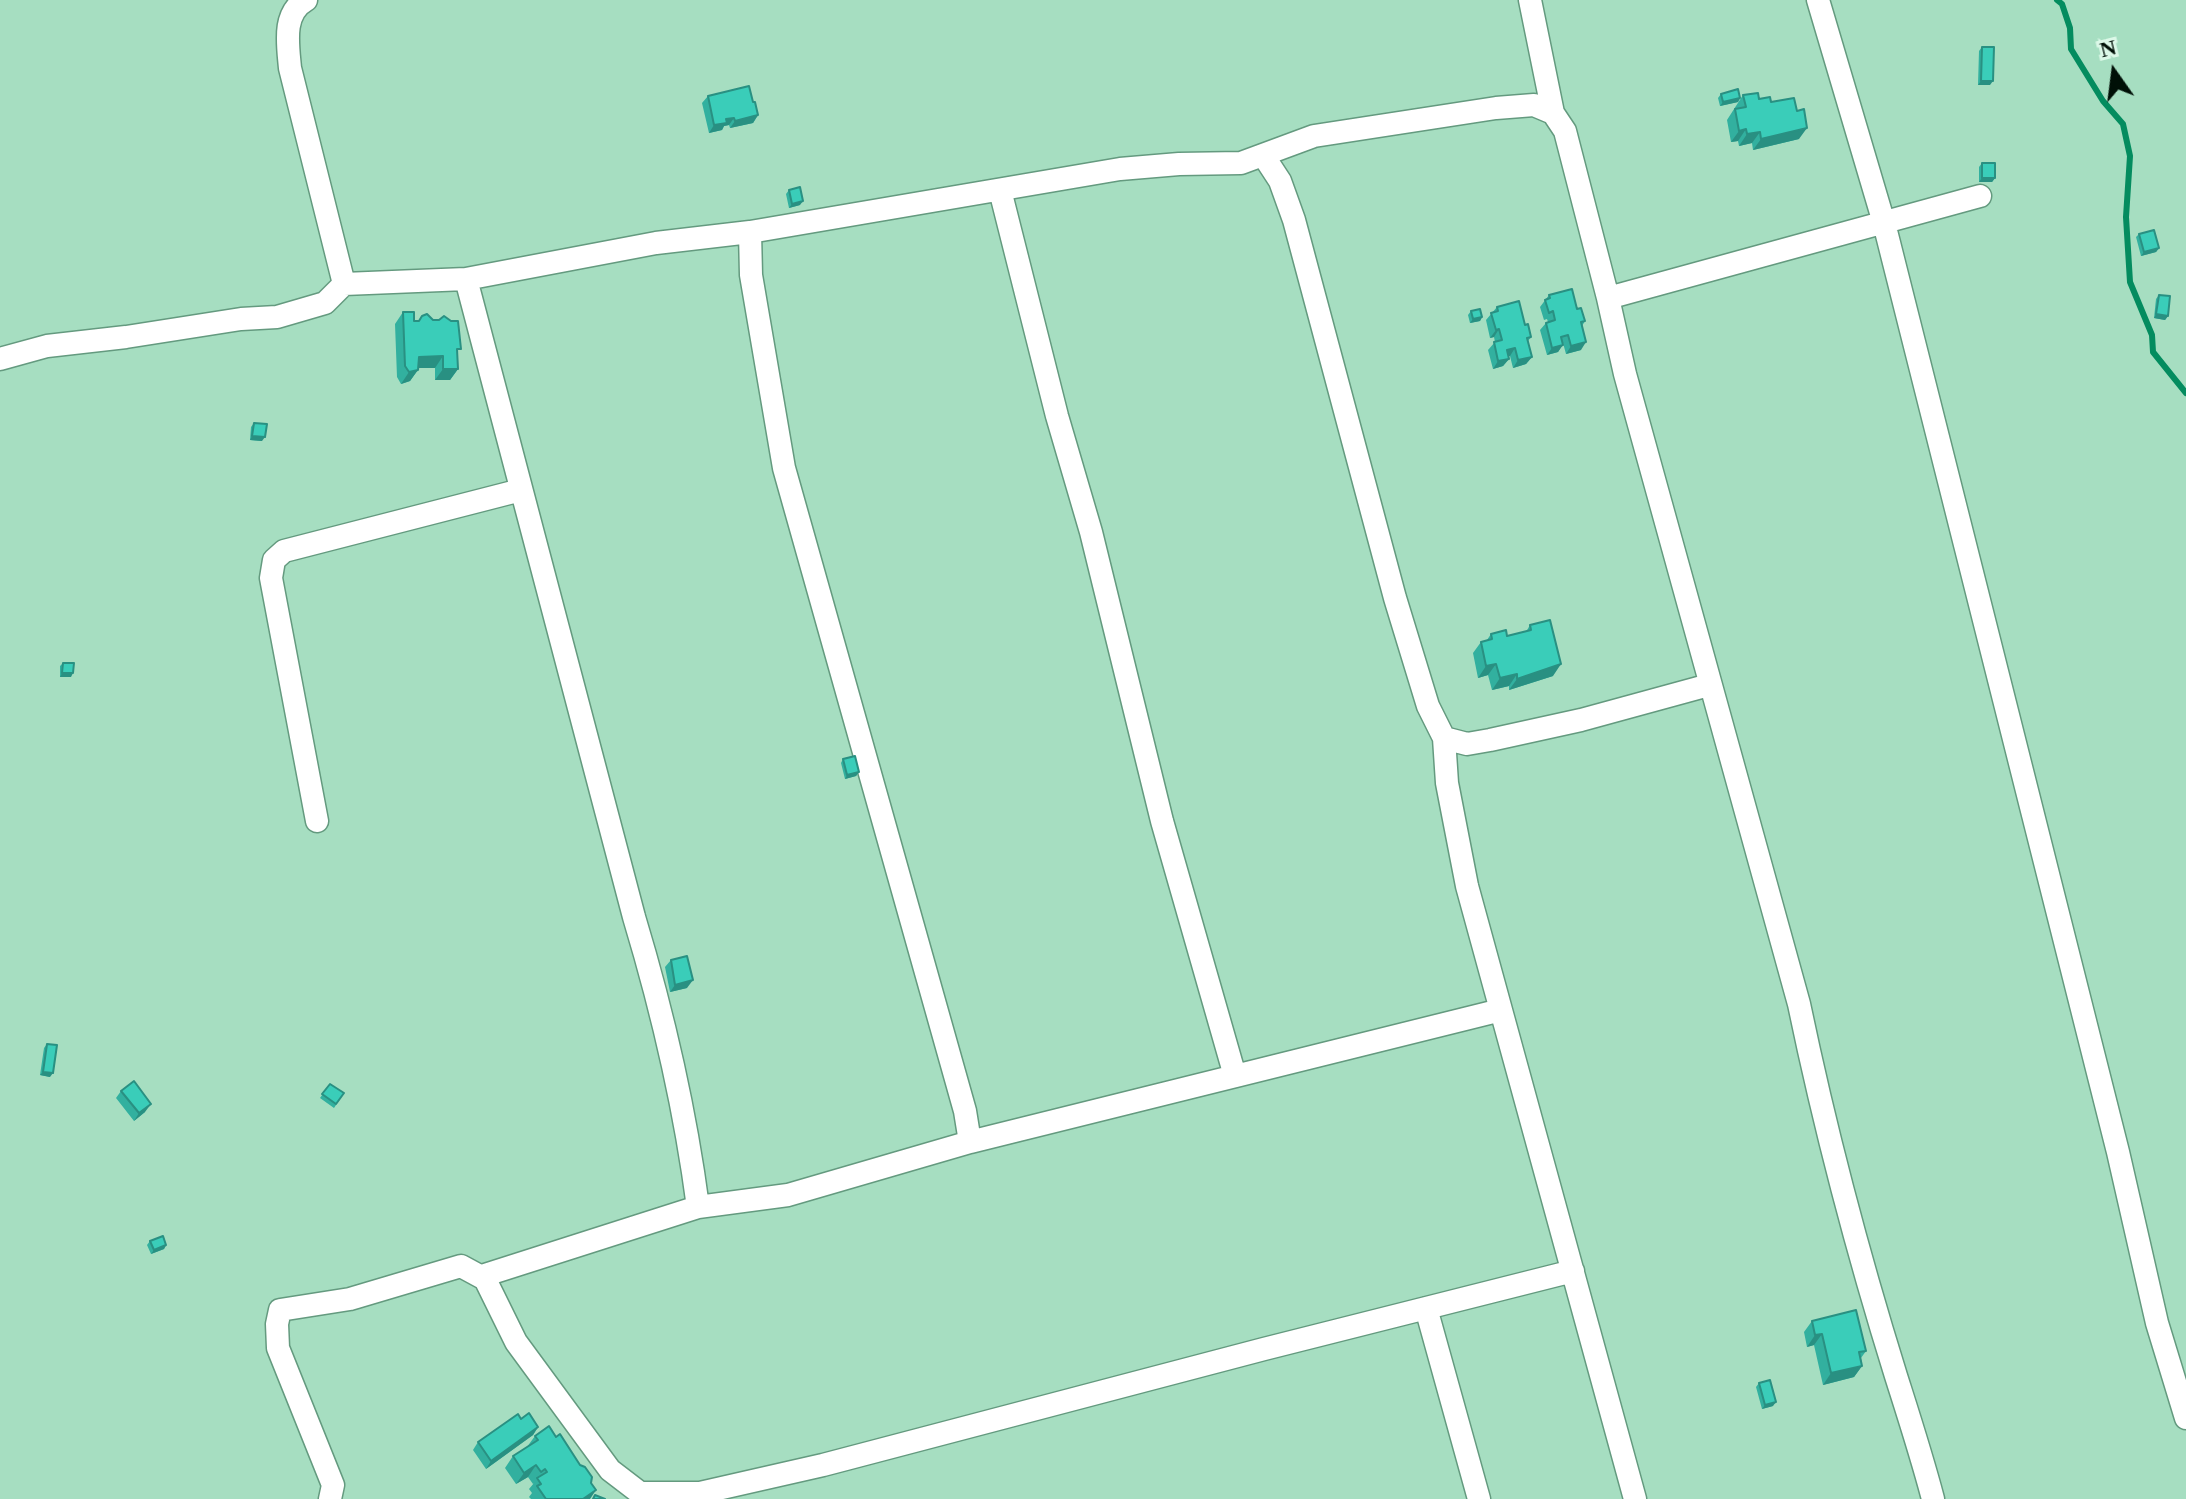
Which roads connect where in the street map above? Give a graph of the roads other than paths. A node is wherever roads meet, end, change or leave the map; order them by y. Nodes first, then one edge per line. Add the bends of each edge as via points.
1 (306, 0) edge
2 (1530, 0) edge
3 (1818, 0) edge
4 (1553, 113) junction
5 (1263, 155) junction
6 (1000, 190) junction
7 (1980, 196) dead end
8 (1884, 223) junction
9 (750, 232) junction
10 (466, 279) junction
11 (344, 284) junction
12 (1608, 298) junction
13 (0, 359) edge
14 (521, 490) junction
15 (1709, 685) junction
16 (1444, 738) junction
17 (317, 821) dead end
18 (1501, 1010) junction
19 (1235, 1076) junction
20 (970, 1142) junction
21 (698, 1207) junction
22 (1573, 1271) junction
23 (482, 1276) junction
24 (1426, 1308) junction
25 (2180, 1374) edge
26 (2186, 1418) edge
27 (742, 1491) edge
28 (330, 1499) edge
29 (1479, 1499) edge
30 (1635, 1499) edge
31 (1933, 1499) edge

1 - 11 street via 296,5 289,24 290,68
2 - 4 street
3 - 8 street
4 - 5 street via 1534,105 1496,108 1314,136
4 - 12 street via 1565,131
5 - 6 street via 1241,163 1120,169
5 - 16 street via 1280,181 1294,220 1395,598 1428,706
6 - 9 street
6 - 19 street via 1162,821
7 - 8 street
8 - 12 street
8 - 25 street via 2157,1323
9 - 10 street via 656,243
9 - 20 street via 751,275 784,468
10 - 11 street
10 - 14 street
11 - 13 street via 325,303 277,317 47,346
12 - 15 street
14 - 17 street via 284,551 274,560 271,578
14 - 21 street via 656,992 687,1125
15 - 16 street via 1490,740 1467,744
15 - 31 street via 1799,1004 1843,1191
16 - 18 street via 1467,886
18 - 19 street
18 - 22 street
19 - 20 street
20 - 21 street via 788,1195
21 - 23 street
22 - 24 street
22 - 30 street
23 - 27 street via 516,1342 610,1470 640,1493
23 - 28 street via 461,1266 350,1299 280,1310 278,1348 333,1485
24 - 27 street via 823,1465
24 - 29 street
25 - 26 street

